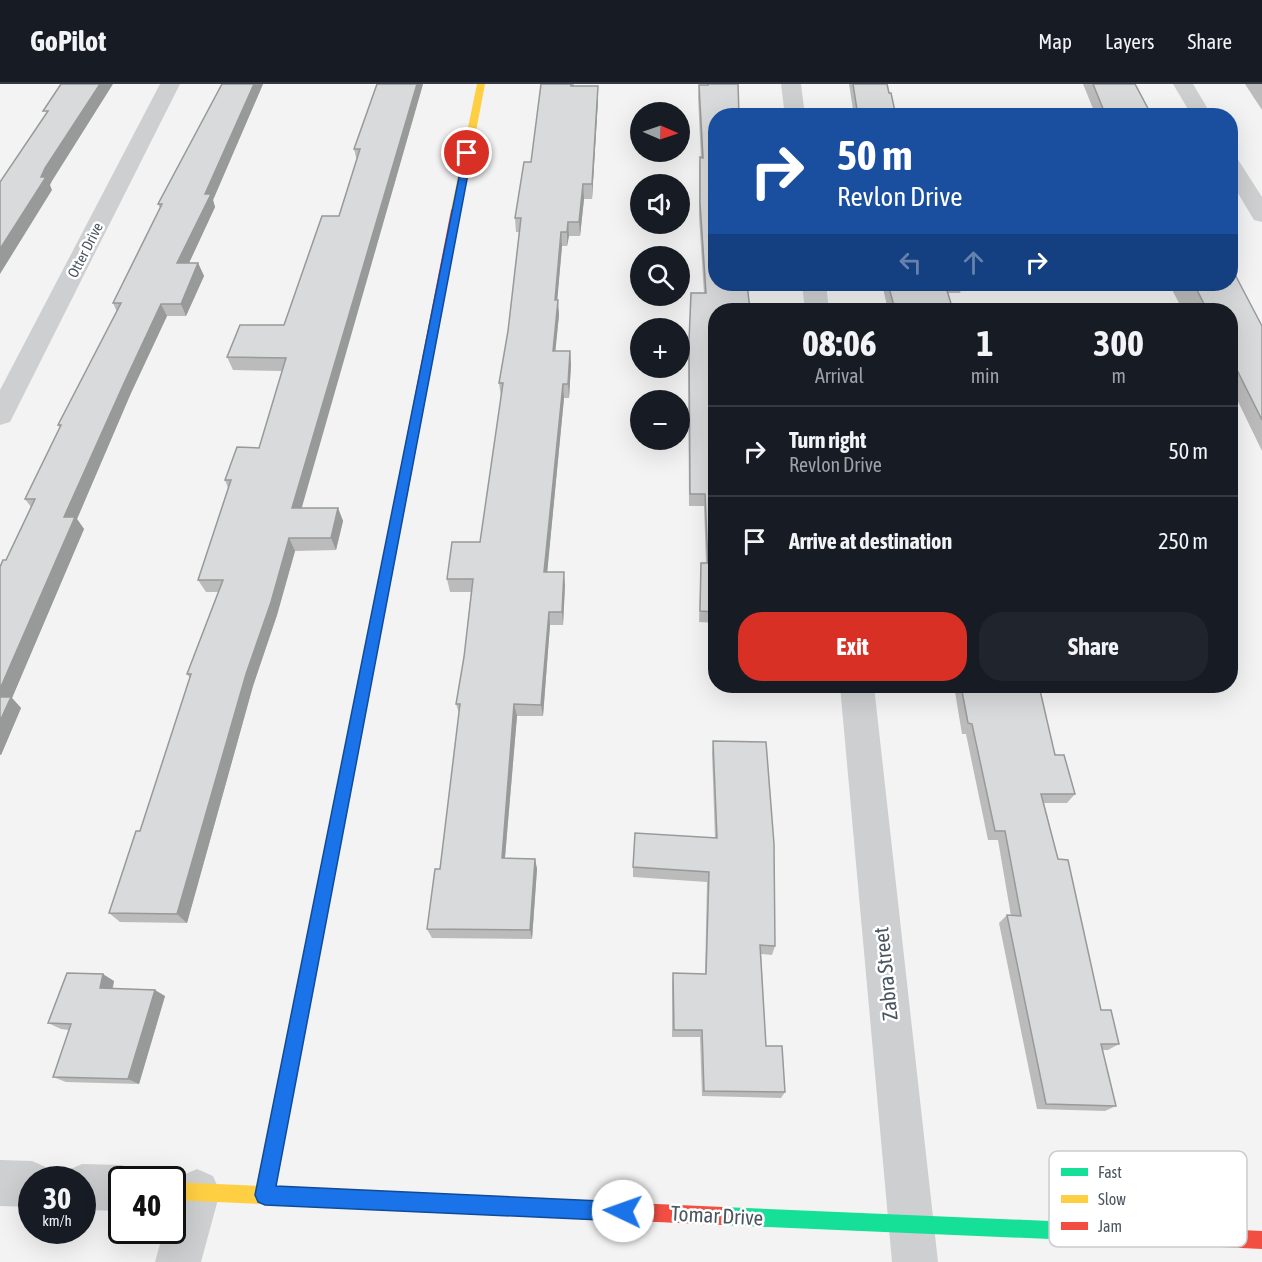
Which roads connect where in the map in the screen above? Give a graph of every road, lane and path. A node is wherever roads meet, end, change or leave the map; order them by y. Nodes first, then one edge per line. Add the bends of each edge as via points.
1 (170, 84) edge
2 (481, 84) edge
3 (792, 84) edge
4 (1183, 84) edge
5 (794, 108) edge
6 (1197, 108) edge
7 (1238, 175) edge
8 (1262, 215) edge
9 (0, 416) edge
10 (858, 693) edge
11 (0, 1183) edge
12 (18, 1184) edge
13 (186, 1191) edge
14 (265, 1195) junction
15 (1247, 1240) edge
16 (1262, 1240) edge
17 (1049, 1242) edge
18 (913, 1243) edge
19 (180, 1244) edge
20 (178, 1262) edge

1 - 9 street, Otter Drive
2 - 14 street
3 - 5 street
4 - 6 street
7 - 8 street
10 - 18 street, Zabra Street
11 - 12 street
13 - 14 street, Tomar Drive
14 - 18 street, Tomar Drive
15 - 16 street, Tomar Drive
17 - 18 street, Tomar Drive
19 - 20 street

